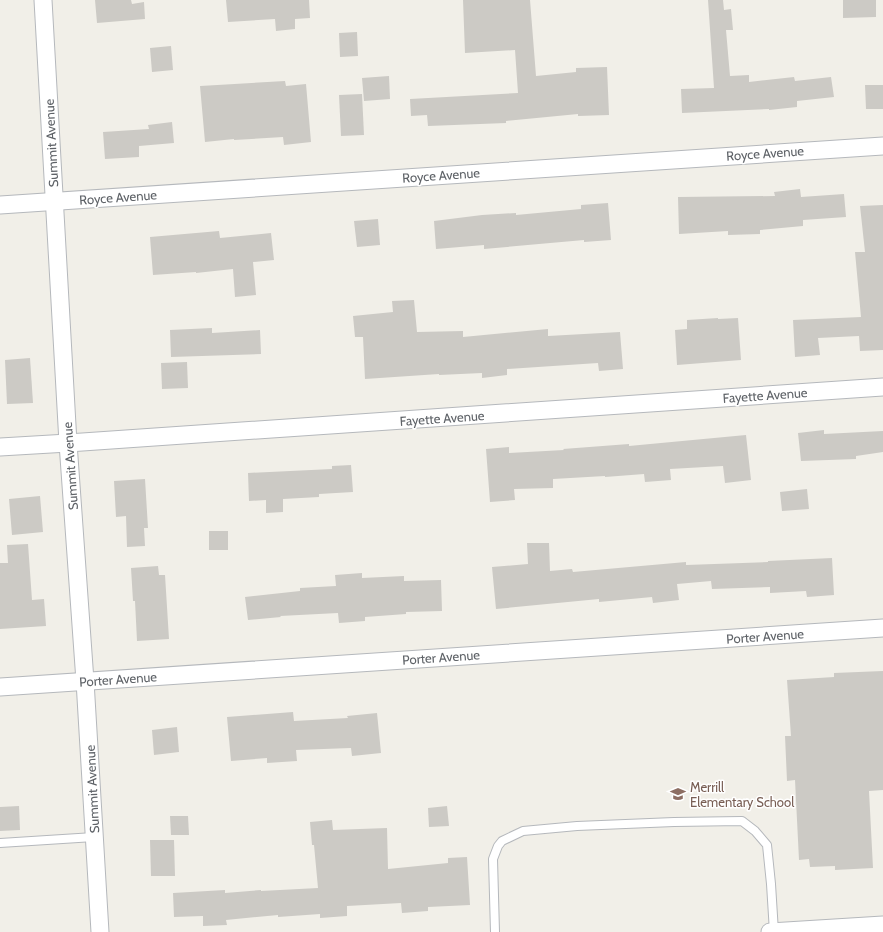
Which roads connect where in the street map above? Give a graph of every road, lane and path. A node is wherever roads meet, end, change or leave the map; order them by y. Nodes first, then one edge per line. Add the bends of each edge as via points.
1 (43, 0) edge
2 (883, 146) edge
3 (54, 201) junction
4 (0, 205) edge
5 (883, 387) edge
6 (68, 443) junction
7 (0, 447) edge
8 (883, 628) edge
9 (86, 681) junction
10 (0, 687) edge
11 (94, 837) junction
12 (0, 843) edge
13 (883, 925) edge
14 (100, 932) edge
15 (495, 932) edge
16 (770, 932) edge
17 (774, 932) edge

1 - 3 street, Summit Avenue
2 - 3 street, Royce Avenue
3 - 4 street, Royce Avenue
3 - 6 street, Summit Avenue
5 - 6 street, Fayette Avenue
6 - 7 street, Fayette Avenue
6 - 9 street, Summit Avenue
8 - 9 street, Porter Avenue
9 - 10 street, Porter Avenue
9 - 11 street, Summit Avenue
11 - 12 lane
11 - 14 street, Summit Avenue
13 - 17 street
15 - 17 lane via 493,859 502,841 522,831 577,826 742,821 755,830 767,845
16 - 17 street

